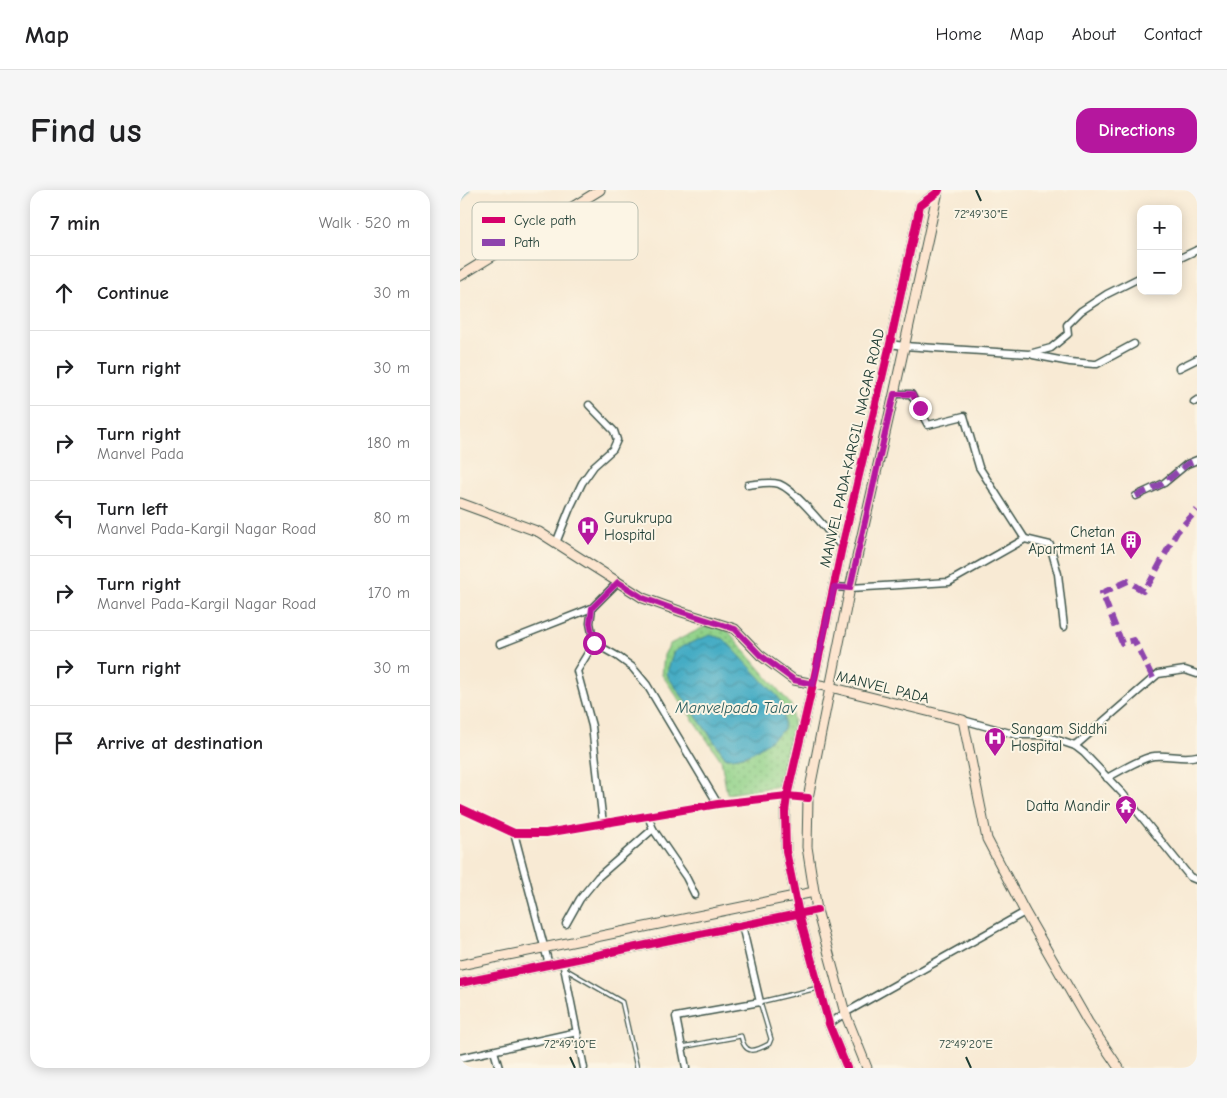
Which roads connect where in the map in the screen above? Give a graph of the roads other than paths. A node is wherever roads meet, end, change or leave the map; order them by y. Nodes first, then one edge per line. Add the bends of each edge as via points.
1 (600, 190) edge
2 (938, 191) edge
3 (580, 202) edge
4 (1197, 250) edge
5 (1182, 257) edge
6 (486, 260) edge
7 (460, 276) edge
8 (1137, 279) edge
9 (890, 344) junction
10 (1134, 344) dead end
11 (904, 346) junction
12 (1029, 354) junction
13 (1197, 359) edge
14 (1179, 368) dead end
15 (894, 394) junction
16 (589, 405) dead end
17 (1197, 460) edge
18 (748, 485) dead end
19 (1136, 496) dead end
20 (460, 503) edge
21 (1025, 539) junction
22 (556, 543) junction
23 (842, 547) junction
24 (618, 582) junction
25 (834, 587) junction
26 (850, 588) junction
27 (592, 608) junction
28 (1064, 627) dead end
29 (594, 643) junction
30 (500, 644) dead end
31 (1197, 674) edge
32 (813, 684) junction
33 (830, 687) junction
34 (963, 720) junction
35 (1075, 746) junction
36 (1197, 756) edge
37 (1108, 778) junction
38 (787, 796) junction
39 (808, 798) junction
40 (718, 804) junction
41 (460, 808) edge
42 (648, 816) junction
43 (603, 824) junction
44 (653, 829) junction
45 (514, 833) junction
46 (1197, 880) edge
47 (814, 892) junction
48 (695, 895) dead end
49 (795, 896) junction
50 (817, 910) junction
51 (1025, 912) junction
52 (799, 914) junction
53 (566, 924) dead end
54 (742, 925) junction
55 (544, 948) junction
56 (460, 965) edge
57 (549, 965) junction
58 (563, 965) junction
59 (460, 983) edge
60 (819, 988) junction
61 (760, 1002) junction
62 (845, 1013) junction
63 (829, 1024) junction
64 (577, 1032) junction
65 (682, 1047) junction
66 (494, 1050) junction
67 (460, 1058) edge
68 (499, 1068) edge
69 (584, 1068) edge
70 (637, 1068) edge
71 (686, 1068) edge
72 (846, 1068) edge
73 (866, 1068) edge
74 (1119, 1068) edge

1 - 3 street
2 - 9 street, MANVEL PADA-KARGIL NAGAR ROAD via 920,205
2 - 11 street, MANVEL PADA-KARGIL NAGAR ROAD
4 - 5 street
6 - 7 street
8 - 12 street via 1081,311 1067,325 1068,334 1051,348
9 - 11 street
9 - 23 street, MANVEL PADA-KARGIL NAGAR ROAD
10 - 12 street via 1098,364
11 - 12 street
11 - 15 street, MANVEL PADA-KARGIL NAGAR ROAD
13 - 14 street
15 - 21 street via 912,394 928,425 964,416 979,467
15 - 26 street, MANVEL PADA-KARGIL NAGAR ROAD
16 - 22 street via 614,431 617,440 614,449 594,466 582,483
17 - 19 street via 1164,483
18 - 23 street via 780,485 792,493
20 - 22 street, MANVEL PADA via 539,532
21 - 26 street via 949,582
21 - 28 street via 1050,545 1058,574
22 - 24 street, MANVEL PADA
23 - 25 street, MANVEL PADA-KARGIL NAGAR ROAD
24 - 27 street
24 - 32 street, MANVEL PADA via 643,598 735,629 760,655 794,680
25 - 26 street
25 - 32 street, MANVEL PADA-KARGIL NAGAR ROAD
26 - 33 street, MANVEL PADA-KARGIL NAGAR ROAD
27 - 29 street via 590,623
27 - 30 street
29 - 40 street via 632,667 647,685
29 - 43 street via 577,671 592,726
31 - 35 street via 1185,670 1158,674
32 - 33 street, MANVEL PADA
32 - 38 street, MANVEL PADA-KARGIL NAGAR ROAD
33 - 34 street, MANVEL PADA
33 - 39 street, MANVEL PADA-KARGIL NAGAR ROAD
34 - 35 street via 1017,735 1043,735
34 - 51 street via 988,838
35 - 37 street
36 - 37 street via 1154,756
37 - 46 street via 1190,877
38 - 39 street
38 - 40 street
38 - 49 street, MANVEL PADA-KARGIL NAGAR ROAD via 786,851
39 - 47 street, MANVEL PADA-KARGIL NAGAR ROAD via 807,847
40 - 42 street
41 - 45 street
42 - 43 street
42 - 44 street
43 - 45 street via 546,833
44 - 48 street
44 - 53 street via 598,877
45 - 55 street
47 - 49 street
47 - 50 street, MANVEL PADA-KARGIL NAGAR ROAD
49 - 52 street, MANVEL PADA-KARGIL NAGAR ROAD
49 - 55 street
50 - 52 street
50 - 62 street, MANVEL PADA-KARGIL NAGAR ROAD
51 - 62 street
51 - 74 street via 1088,1022
52 - 54 street
52 - 60 street, MANVEL PADA-KARGIL NAGAR ROAD
54 - 58 street
54 - 61 street
55 - 56 street
55 - 57 street
57 - 58 street
57 - 59 street
58 - 64 street
58 - 70 lane via 622,1002
60 - 61 lane
60 - 63 street, MANVEL PADA-KARGIL NAGAR ROAD
61 - 65 street via 676,1017
61 - 65 lane via 771,1039 769,1044 752,1051 743,1045 741,1036
62 - 63 street
62 - 73 street, MANVEL PADA-KARGIL NAGAR ROAD
63 - 72 street, MANVEL PADA-KARGIL NAGAR ROAD
64 - 66 street
64 - 69 street
65 - 71 street
66 - 67 street
66 - 68 street

